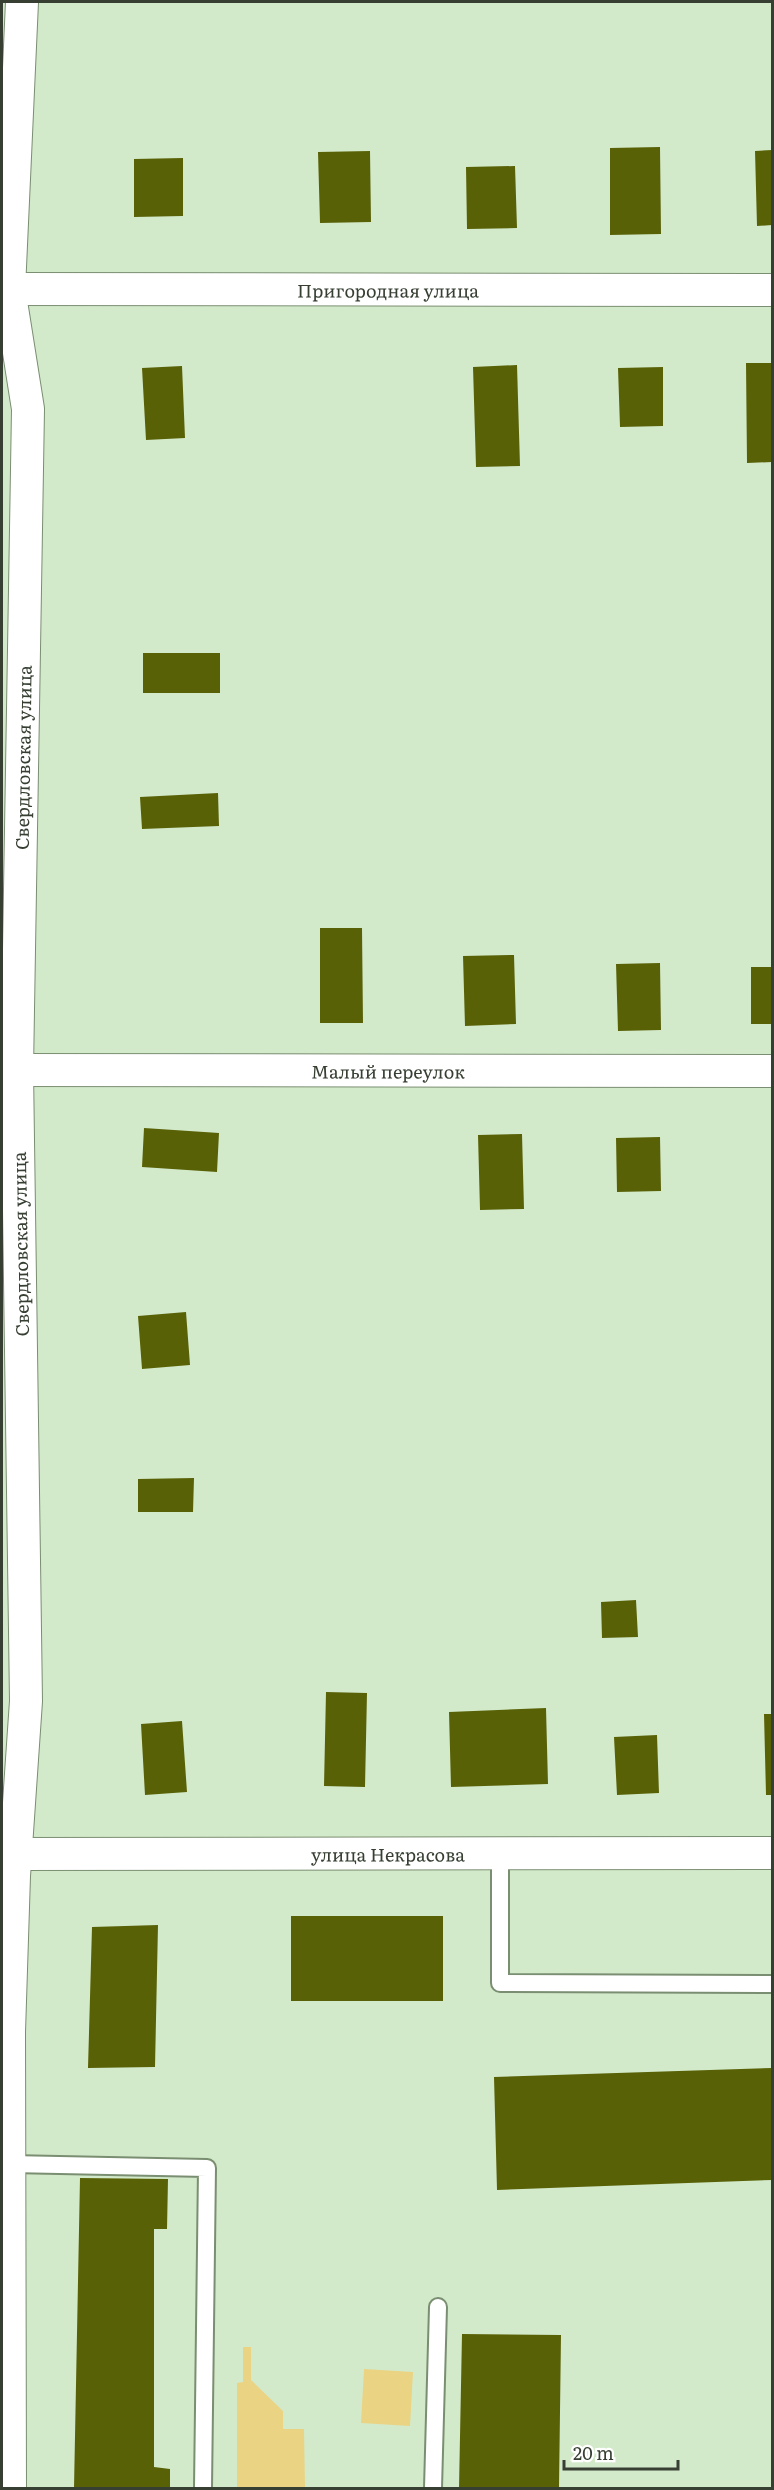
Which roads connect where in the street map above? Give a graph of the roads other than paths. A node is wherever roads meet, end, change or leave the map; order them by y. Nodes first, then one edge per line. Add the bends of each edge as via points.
1 (22, 2) edge
2 (5, 289) edge
3 (772, 290) edge
4 (9, 1070) edge
5 (772, 1071) edge
6 (500, 1853) junction
7 (772, 1853) edge
8 (8, 1854) edge
9 (772, 1984) edge
10 (10, 2164) junction
11 (438, 2307) dead end
12 (10, 2488) edge
13 (203, 2488) edge
14 (433, 2488) edge

1 - 2 street, Свердловская улица
2 - 3 street, Пригородная улица
2 - 4 street, Свердловская улица via 28,409
4 - 5 street, Малый переулок
4 - 8 street, Свердловская улица via 26,1701
6 - 7 street, улица Некрасова
6 - 8 street, улица Некрасова
6 - 9 lane via 500,1983
8 - 10 street, Свердловская улица
10 - 12 street, Свердловская улица
10 - 13 lane via 207,2168
11 - 14 lane

